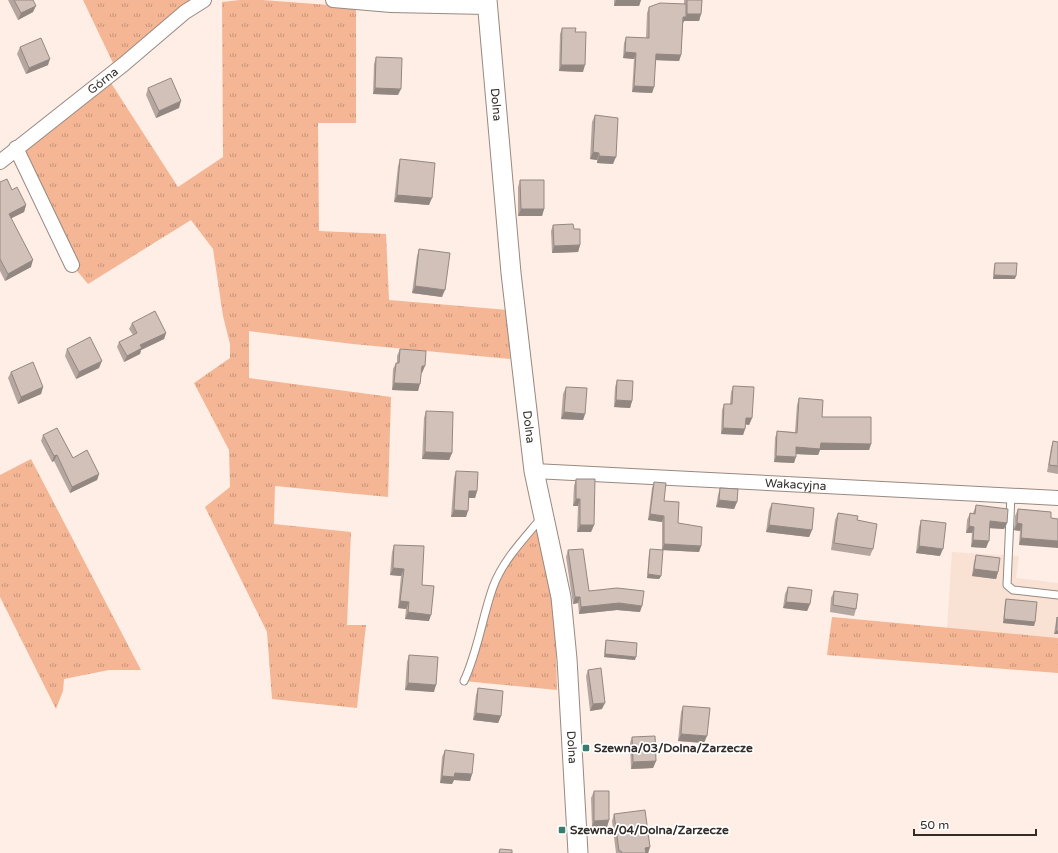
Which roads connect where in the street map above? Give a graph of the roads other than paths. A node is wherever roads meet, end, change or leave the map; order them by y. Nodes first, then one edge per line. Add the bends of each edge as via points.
1 (204, 0) edge
2 (333, 0) edge
3 (487, 3) edge
4 (16, 148) junction
5 (0, 162) edge
6 (72, 265) dead end
7 (534, 470) junction
8 (1011, 495) junction
9 (1058, 498) edge
10 (543, 515) junction
11 (1058, 595) edge
12 (464, 681) dead end
13 (578, 853) edge

1 - 4 street, Górna via 185,12 124,64
2 - 3 street via 391,5
3 - 7 street, Dolna via 510,257
4 - 5 street, Górna
4 - 6 street
7 - 8 street, Wakacyjna
7 - 10 street, Dolna
8 - 9 street, Wakacyjna
8 - 11 lane via 1007,585 1013,590
10 - 12 lane via 504,563 493,587 472,663
10 - 13 street, Dolna via 561,597

